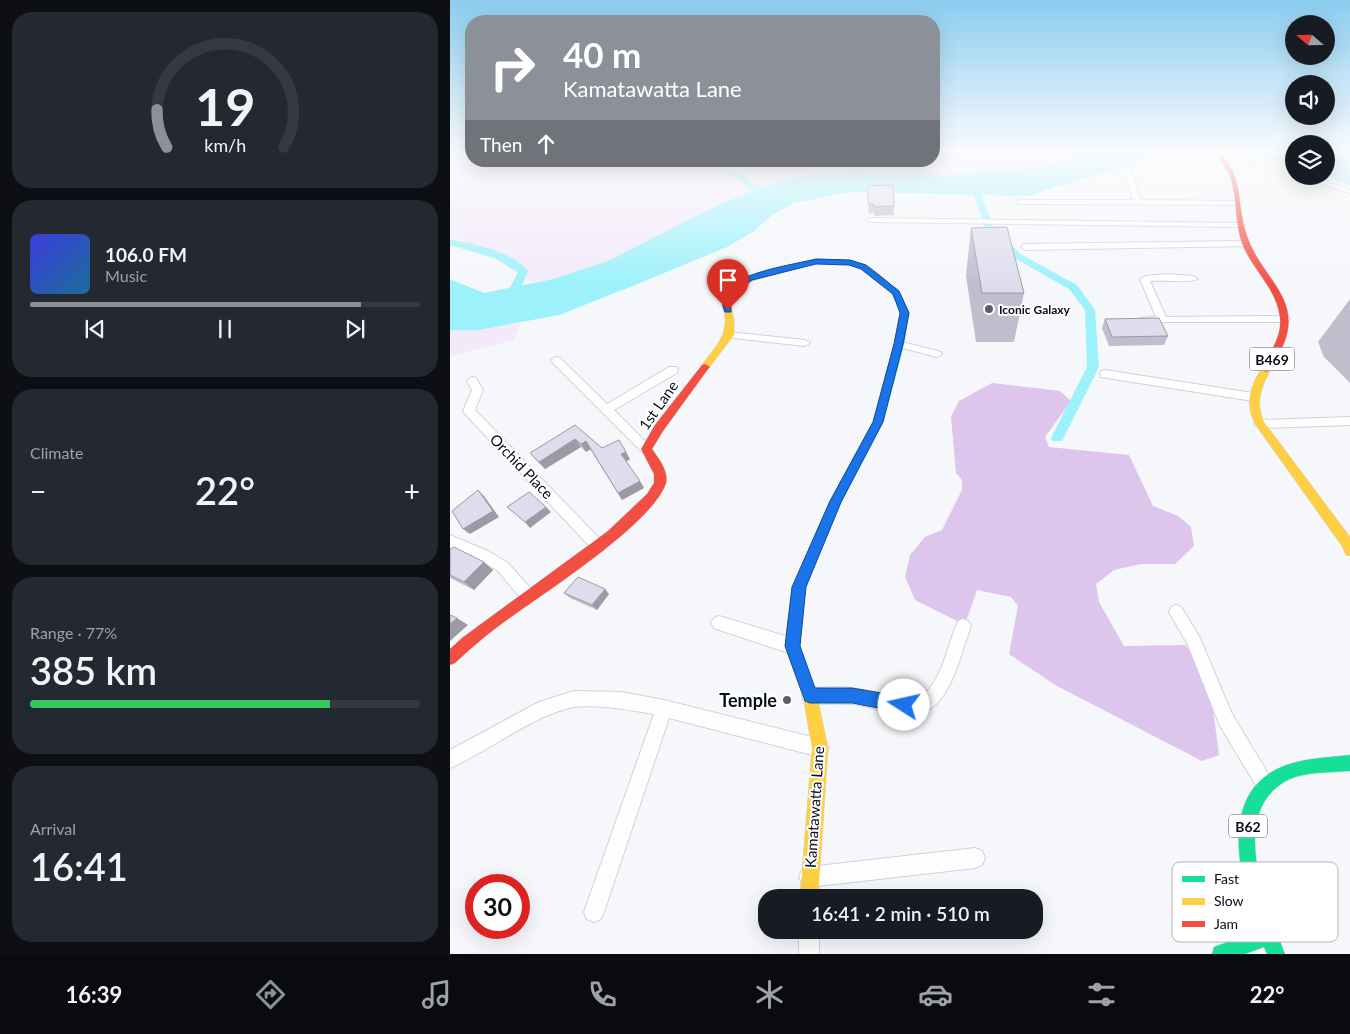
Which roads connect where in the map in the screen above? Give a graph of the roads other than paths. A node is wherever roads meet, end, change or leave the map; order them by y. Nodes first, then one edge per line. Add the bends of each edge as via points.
1 (1136, 198) edge
2 (1237, 198) edge
3 (1020, 202) dead end
4 (1138, 203) junction
5 (1238, 203) junction
6 (870, 220) dead end
7 (1241, 225) junction
8 (1245, 244) junction
9 (1025, 247) dead end
10 (1193, 280) dead end
11 (1162, 319) junction
12 (1285, 319) junction
13 (1134, 321) edge
14 (729, 335) junction
15 (805, 342) dead end
16 (899, 344) junction
17 (937, 354) dead end
18 (556, 360) dead end
19 (673, 370) dead end
20 (1105, 374) dead end
21 (472, 381) dead end
22 (1253, 398) junction
23 (607, 409) junction
24 (1350, 421) edge
25 (1260, 424) junction
26 (646, 449) junction
27 (450, 541) edge
28 (598, 546) junction
29 (1350, 551) edge
30 (528, 596) junction
31 (1176, 612) dead end
32 (719, 623) dead end
33 (963, 626) dead end
34 (792, 646) junction
35 (450, 658) edge
36 (810, 696) junction
37 (664, 708) junction
38 (820, 748) junction
39 (450, 759) edge
40 (1350, 763) edge
41 (1266, 786) junction
42 (975, 858) dead end
43 (1247, 862) edge
44 (809, 878) junction
45 (809, 889) edge
46 (594, 912) dead end
47 (809, 939) edge
48 (1252, 942) edge
49 (1271, 942) edge
50 (809, 954) edge
51 (1221, 954) edge
52 (1276, 954) edge

1 - 4 street
2 - 5 street, B469
3 - 4 street
4 - 5 street
5 - 7 street, B469
6 - 7 street
7 - 8 street, B469
8 - 9 street
8 - 12 street, B469 via 1256,266 1279,296
10 - 11 street via 1145,279
11 - 12 street
11 - 13 street
12 - 22 street, B469 via 1283,335
14 - 15 street
14 - 16 street, Kamatawatta Lane via 726,299 729,292 749,279 816,262 850,262 864,267 896,293 905,313
14 - 26 street, 1st Lane
16 - 17 street
16 - 34 street, Kamatawatta Lane via 878,422 836,501 799,587
18 - 23 street
19 - 23 street
20 - 22 street
21 - 28 street, Orchid Place via 478,390 469,411
22 - 25 street via 1253,410
23 - 26 street
24 - 25 street
25 - 29 street via 1317,500
26 - 28 street, 1st Lane via 658,466 660,485 650,502
27 - 30 street via 503,567
28 - 30 street, 1st Lane
30 - 35 street, 1st Lane
31 - 41 street via 1194,641 1226,720
32 - 34 street
33 - 36 street via 942,680 932,697 920,704 904,705 852,696
34 - 36 street, Kamatawatta Lane
36 - 38 street, Kamatawatta Lane
37 - 38 street
37 - 39 street via 621,700 574,698 545,708
37 - 46 street
38 - 44 street, Kamatawatta Lane
40 - 41 street, B62 via 1297,771 1279,776
41 - 43 street, B62 via 1249,818
42 - 44 street
44 - 45 street, Kamatawatta Lane
47 - 50 street
48 - 51 street
49 - 52 street, B62

